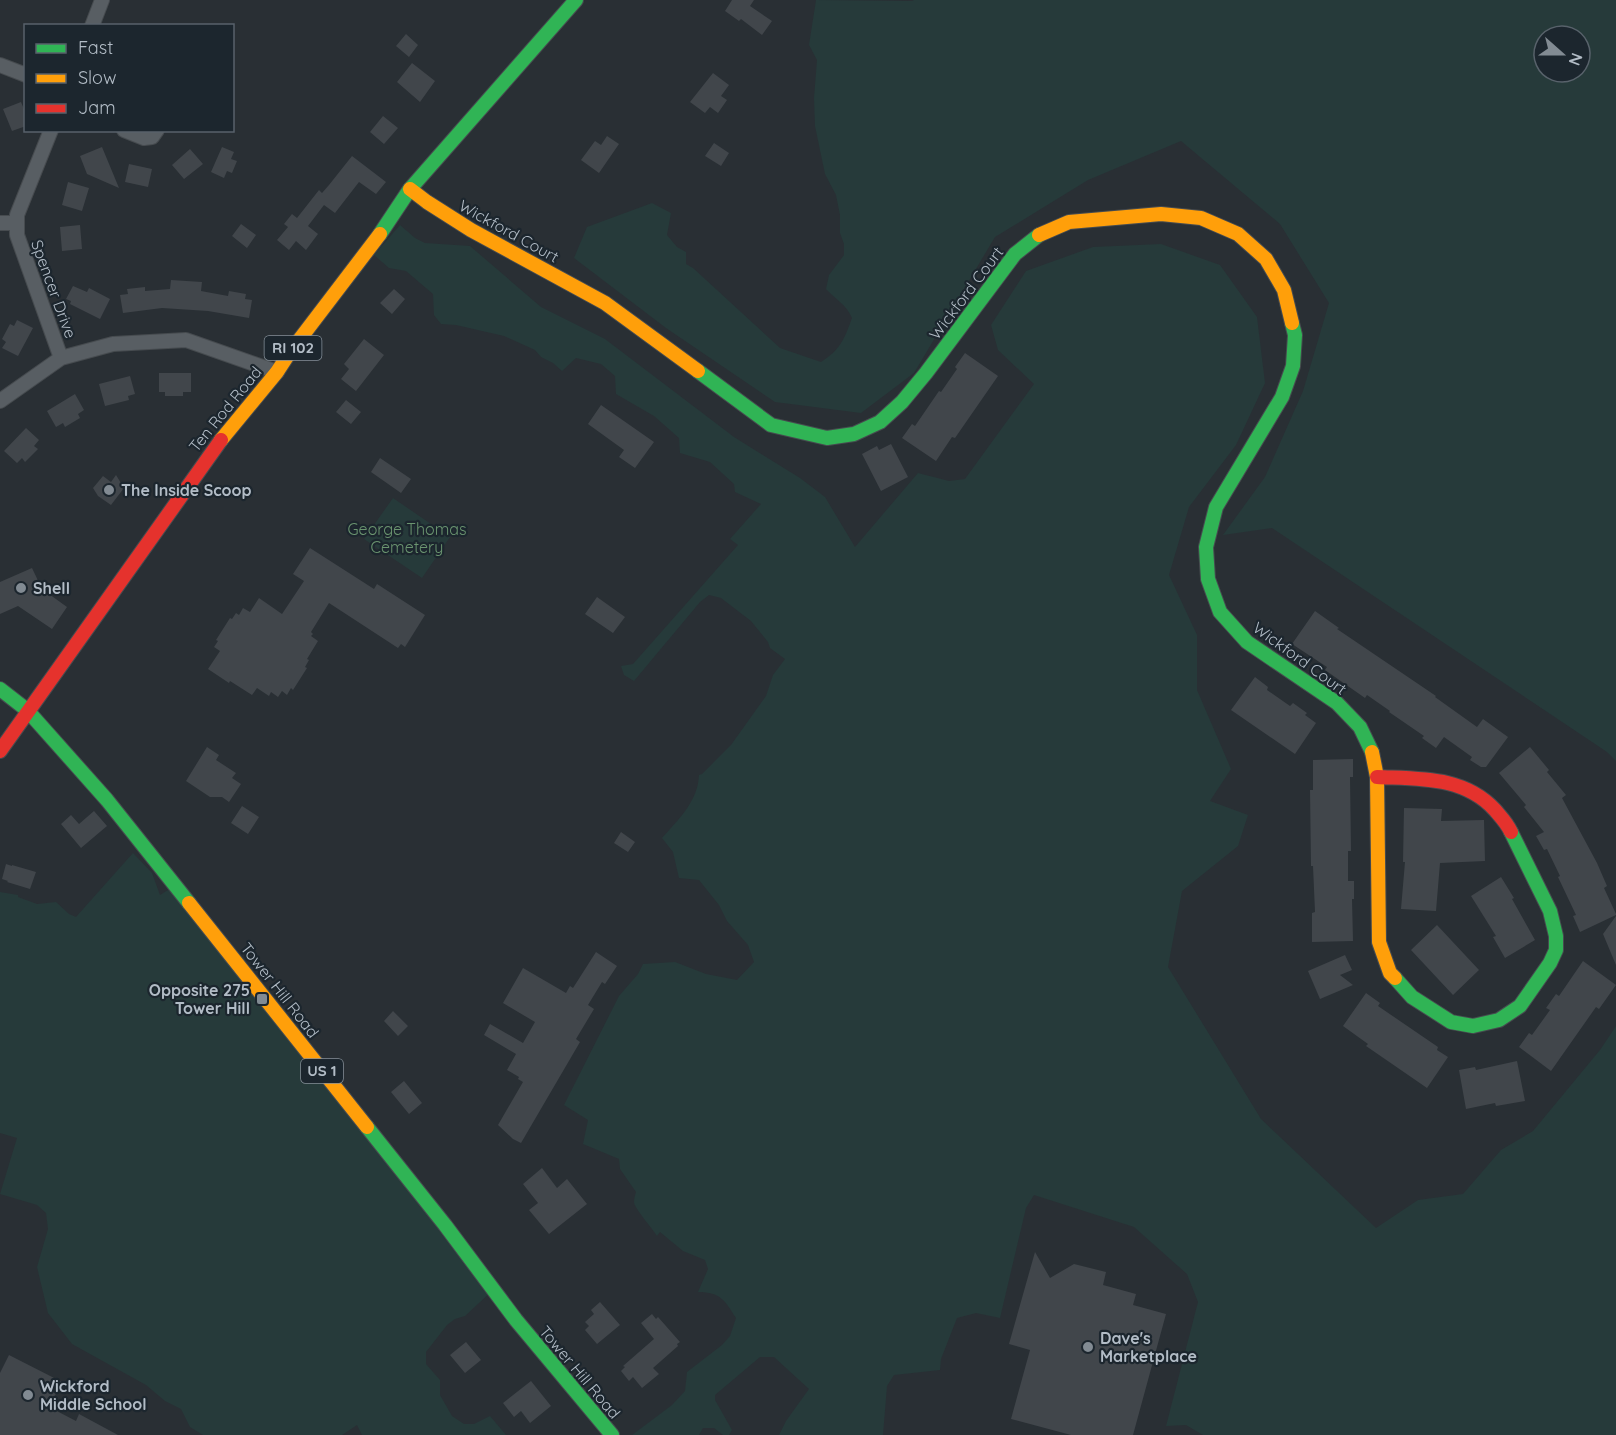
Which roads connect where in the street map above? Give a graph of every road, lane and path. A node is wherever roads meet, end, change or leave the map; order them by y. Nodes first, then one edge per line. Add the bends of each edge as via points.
1 (102, 0) edge
2 (576, 0) edge
3 (93, 24) edge
4 (0, 65) edge
5 (24, 74) edge
6 (50, 132) edge
7 (129, 132) edge
8 (156, 132) edge
9 (410, 189) junction
10 (0, 223) edge
11 (17, 224) junction
12 (61, 358) junction
13 (277, 372) junction
14 (0, 401) edge
15 (0, 689) edge
16 (27, 710) junction
17 (0, 750) edge
18 (1377, 777) junction
19 (612, 1435) edge

1 - 3 street
2 - 9 street, Ten Rod Road / RI 102
4 - 5 street
6 - 11 street, Spencer Drive
7 - 8 street via 144,138
9 - 13 street, Ten Rod Road / RI 102
9 - 18 street, Wickford Court via 471,230 605,303 771,425 827,438 854,434 880,422 902,402 1015,254 1040,234 1069,222 1161,214 1201,218 1238,234 1266,259 1284,290 1294,335 1293,366 1282,397 1216,507 1206,546 1208,579 1220,612 1246,642 1337,703 1360,727 1372,752
10 - 11 street
11 - 12 street, Spencer Drive via 17,235
12 - 13 street via 113,344 186,340
12 - 14 street
13 - 16 street, Ten Rod Road / RI 102 via 218,443
15 - 16 street, Tower Hill Road / US 1
16 - 17 street, RI 102
16 - 19 street, Tower Hill Road / US 1 via 107,800 516,1320
18 - 18 street, Wickford Court via 1379,942 1390,973 1412,997 1451,1022 1473,1026 1499,1020 1520,1006 1556,950 1550,911 1507,823 1471,790 1431,779

